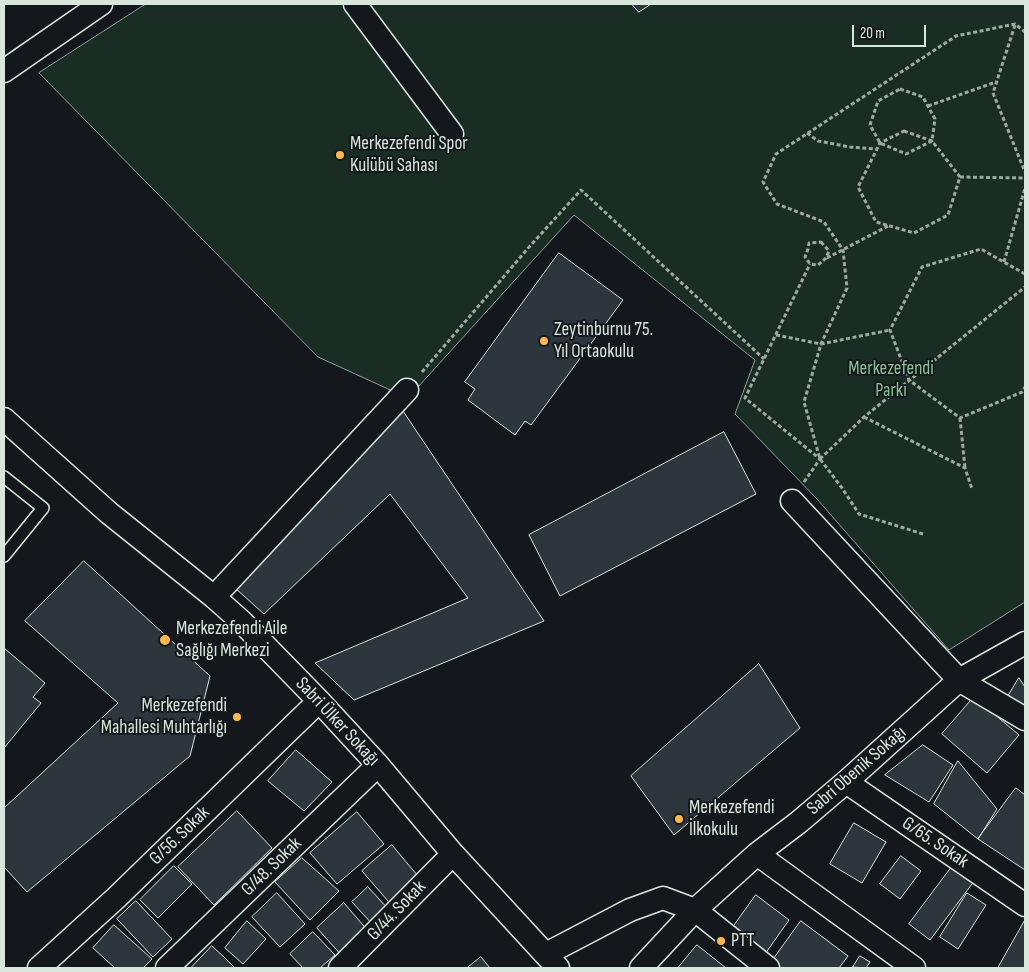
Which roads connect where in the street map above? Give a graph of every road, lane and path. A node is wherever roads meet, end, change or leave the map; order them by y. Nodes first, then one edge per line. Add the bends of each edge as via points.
1 (101, 4) edge
2 (355, 4) edge
3 (1015, 24) junction
4 (1025, 32) edge
5 (4, 71) edge
6 (997, 82) junction
7 (928, 106) junction
8 (807, 133) junction
9 (452, 134) dead end
10 (932, 141) junction
11 (880, 143) junction
12 (877, 149) junction
13 (1025, 172) edge
14 (960, 177) junction
15 (1025, 178) edge
16 (1025, 188) edge
17 (888, 226) junction
18 (843, 250) junction
19 (826, 258) junction
20 (1004, 262) junction
21 (810, 264) junction
22 (1025, 274) edge
23 (1025, 287) edge
24 (890, 330) junction
25 (776, 335) junction
26 (821, 344) junction
27 (764, 358) junction
28 (909, 380) junction
29 (1025, 387) edge
30 (407, 390) joint
31 (864, 417) junction
32 (960, 418) junction
33 (4, 419) edge
34 (820, 459) junction
35 (965, 468) junction
36 (4, 477) edge
37 (972, 490) dead end
38 (792, 501) joint
39 (923, 534) dead end
40 (4, 556) edge
41 (214, 597) junction
42 (1025, 643) edge
43 (959, 680) junction
44 (319, 701) junction
45 (1025, 719) edge
46 (378, 766) junction
47 (846, 782) junction
48 (453, 854) junction
49 (757, 854) junction
50 (1025, 905) edge
51 (695, 910) junction
52 (552, 961) edge
53 (345, 967) edge
54 (39, 968) edge
55 (167, 968) edge
56 (641, 968) edge
57 (768, 968) edge
58 (914, 968) edge

1 - 5 street
2 - 9 street
3 - 4 path
3 - 6 path
3 - 8 path via 956,36
6 - 7 path
6 - 13 path via 993,93
7 - 10 path via 935,119
7 - 11 path via 924,97 900,89 878,101 870,125
8 - 12 path via 818,141
8 - 18 path via 776,154 764,182 777,204 824,222
10 - 11 path via 904,131
10 - 11 path via 906,154
10 - 14 path
11 - 12 path
12 - 17 path via 858,187 876,222
14 - 15 path
14 - 17 path via 948,215 914,233
16 - 20 path
17 - 18 path
18 - 19 path
18 - 26 path via 848,288
19 - 21 path via 818,266
19 - 21 path via 829,251 820,242 809,243 805,256
20 - 22 path
20 - 24 path via 981,249 922,267
21 - 25 path
23 - 28 path
24 - 26 path
24 - 28 path
25 - 26 path
25 - 27 path
26 - 34 path via 804,402
27 - 30 path via 580,190
27 - 34 path via 746,398
28 - 31 path
28 - 32 path
29 - 32 path via 1022,392
30 - 41 street
31 - 34 path
31 - 35 path
32 - 35 path
33 - 41 street, Sabri Ülker Sokağı via 109,513
34 - 38 path
34 - 39 path via 859,514
35 - 37 path
36 - 40 lane via 43,508
38 - 43 street
41 - 44 street, Sabri Ülker Sokağı
42 - 43 street, Sabri Obenik Sokağı
43 - 45 street
43 - 47 street, Sabri Obenik Sokağı
44 - 46 street, Sabri Ülker Sokağı
44 - 54 street, G/56. Sokak
46 - 48 street, Sabri Ülker Sokağı
46 - 55 street, G/48. Sokak
47 - 49 street, Sabri Obenik Sokağı
47 - 50 street, G/65. Sokak
48 - 52 street, Sabri Ülker Sokağı
48 - 53 street, G/44. Sokak
49 - 51 street, Sabri Obenik Sokağı
49 - 58 street
51 - 52 street via 663,898 630,910
51 - 56 street, Sabri Obenik Sokağı
51 - 57 street

